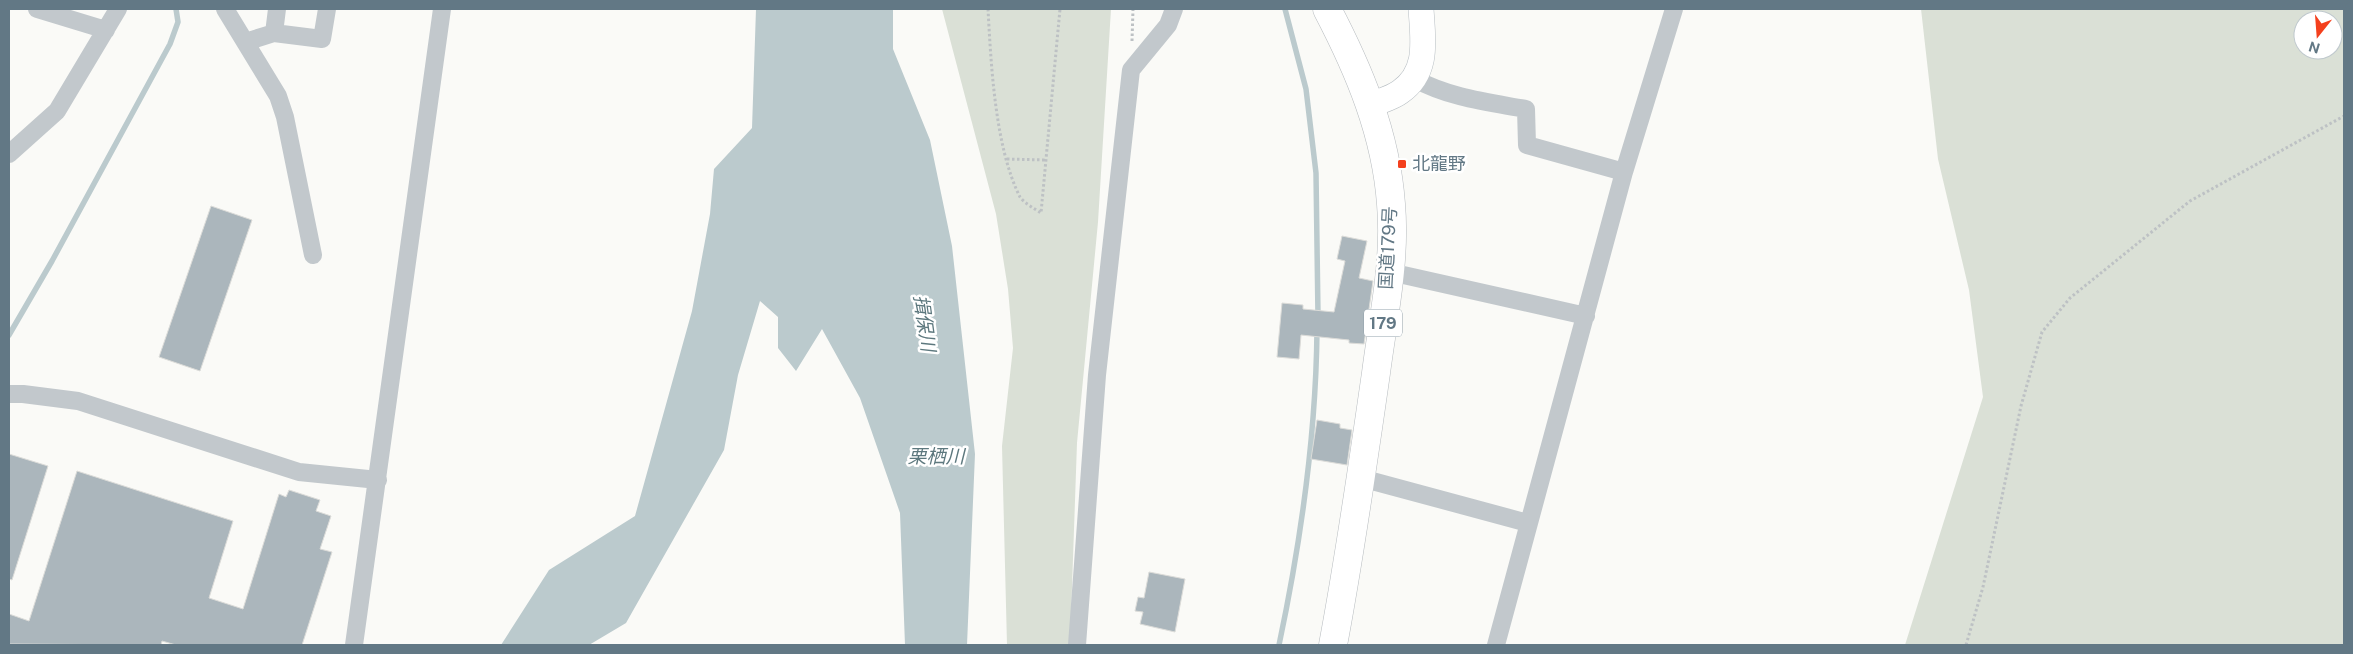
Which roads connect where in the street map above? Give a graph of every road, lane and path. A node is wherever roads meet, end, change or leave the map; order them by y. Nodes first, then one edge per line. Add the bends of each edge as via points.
1 (37, 9) edge
2 (118, 9) edge
3 (225, 9) edge
4 (277, 9) edge
5 (327, 9) edge
6 (442, 9) edge
7 (988, 9) edge
8 (1060, 9) edge
9 (1174, 9) edge
10 (1327, 9) edge
11 (1421, 9) edge
12 (1674, 9) edge
13 (106, 30) junction
14 (274, 33) junction
15 (245, 42) junction
16 (1415, 79) junction
17 (1371, 105) junction
18 (2344, 116) edge
19 (9, 154) edge
20 (1007, 159) junction
21 (1046, 160) junction
22 (1624, 172) junction
23 (313, 255) dead end
24 (1390, 272) junction
25 (1586, 316) junction
26 (9, 394) edge
27 (1361, 478) junction
28 (378, 480) junction
29 (1528, 523) junction
30 (354, 645) edge
31 (1077, 645) edge
32 (1333, 645) edge
33 (1496, 645) edge
34 (1966, 645) edge

1 - 13 street
2 - 13 street
3 - 15 street
4 - 14 street
5 - 14 street via 322,39
6 - 28 street
7 - 20 path via 997,113
8 - 21 path
9 - 31 street via 1168,24 1131,70 1098,365
10 - 17 highway, 国道179号 / 179 via 1348,48
11 - 16 street via 1424,54
12 - 22 street
13 - 19 street via 57,112
14 - 15 street
15 - 23 street via 278,96 285,117
16 - 17 street via 1399,93
16 - 22 street via 1460,97 1526,109 1527,146
17 - 24 highway, 国道179号 / 179 via 1390,196 1393,232
18 - 34 path via 2190,201 2070,298 2042,332 2021,406 1983,587
20 - 21 path
20 - 21 path via 1021,198 1041,213
22 - 25 street
24 - 25 street
24 - 27 highway, 国道179号 / 179
25 - 29 street
26 - 28 street via 78,401 299,472
27 - 29 street
27 - 32 highway, 国道179号 / 179
28 - 30 street
29 - 33 street

